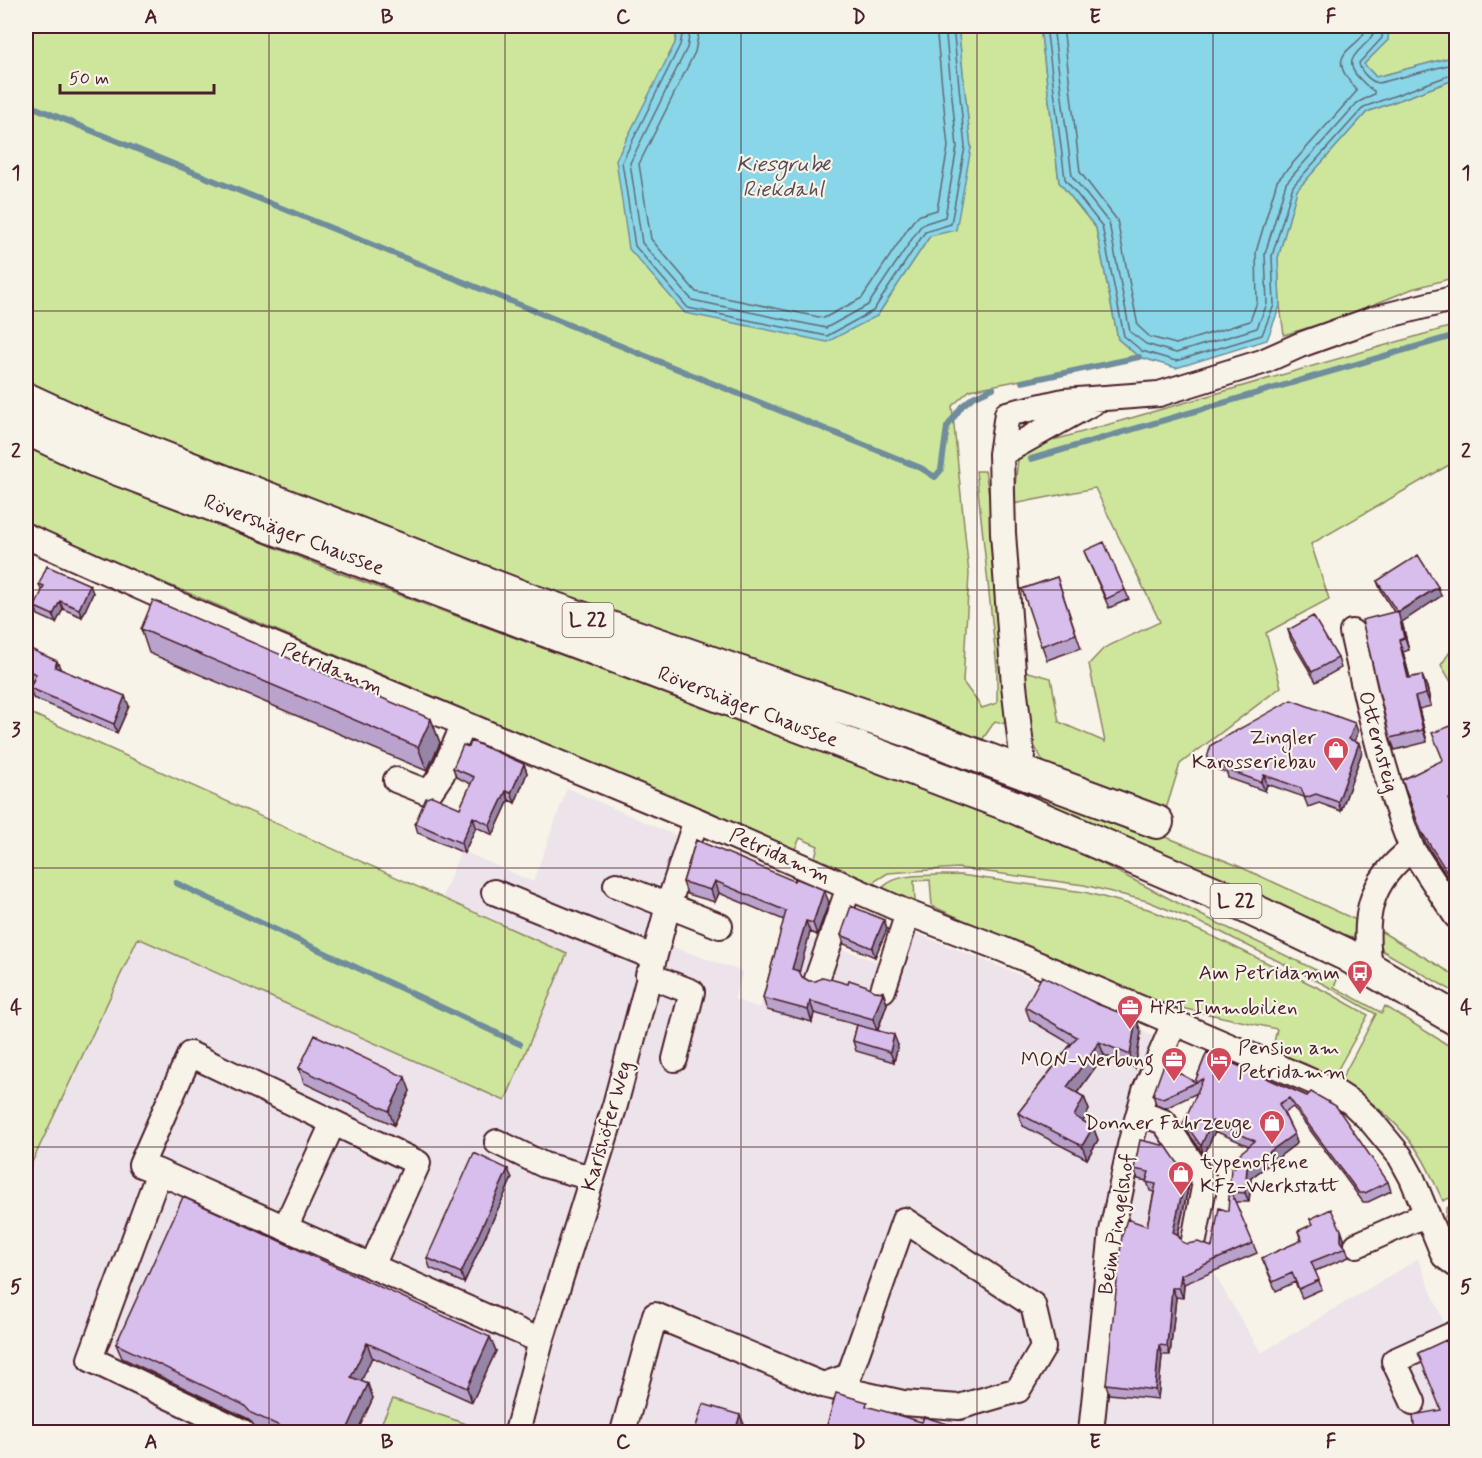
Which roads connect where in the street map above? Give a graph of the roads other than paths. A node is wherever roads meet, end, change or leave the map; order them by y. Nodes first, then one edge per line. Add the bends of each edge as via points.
1 (1456, 297) edge
2 (26, 399) edge
3 (1101, 399) junction
4 (26, 428) edge
5 (1001, 454) junction
6 (26, 536) edge
7 (1352, 632) dead end
8 (464, 724) junction
9 (1019, 770) junction
10 (396, 780) dead end
11 (696, 820) junction
12 (1157, 822) dead end
13 (1412, 849) junction
14 (616, 885) dead end
15 (849, 887) junction
16 (494, 892) dead end
17 (668, 906) junction
18 (908, 913) junction
19 (1456, 916) edge
20 (720, 926) dead end
21 (651, 966) junction
22 (1370, 968) junction
23 (817, 979) edge
24 (883, 990) edge
25 (1456, 1019) edge
26 (1174, 1023) junction
27 (675, 1059) dead end
28 (1139, 1113) junction
29 (333, 1123) junction
30 (497, 1142) dead end
31 (159, 1172) junction
32 (592, 1178) junction
33 (1427, 1214) junction
34 (285, 1228) junction
35 (1194, 1240) edge
36 (1357, 1245) dead end
37 (1456, 1265) edge
38 (372, 1266) junction
39 (1456, 1333) edge
40 (541, 1341) junction
41 (823, 1385) junction
42 (1413, 1402) dead end
43 (243, 1432) edge
44 (517, 1432) edge
45 (623, 1432) edge
46 (1091, 1432) edge

1 - 3 street via 1373,320 1262,362 1159,394
2 - 9 main road, Rövershäger Chaussee / L 22 via 104,435 532,601
3 - 5 street
3 - 5 street via 1064,401 1007,414
4 - 22 main road, Rövershäger Chaussee / L 22 via 94,460 1012,806 1236,902
5 - 9 street via 1004,545 1022,755
6 - 8 street, Petridamm via 200,614
7 - 13 street, Otternsteig via 1375,739
8 - 10 street via 429,794
8 - 11 street, Petridamm
9 - 12 main road, Rövershäger Chaussee / L 22
11 - 15 street, Petridamm
11 - 17 street, Karlshöfer Weg
13 - 19 street, Otternsteig
13 - 22 street via 1394,862 1378,884 1366,938
14 - 17 street
15 - 18 street, Petridamm
15 - 23 street
16 - 21 street
17 - 20 street
17 - 21 street, Karlshöfer Weg
18 - 24 street
18 - 26 street, Petridamm
21 - 27 street via 692,992
21 - 32 street, Karlshöfer Weg
22 - 25 main road, Rövershäger Chaussee / L 22
26 - 28 street, Beim Pingelshof
26 - 33 street, Petridamm via 1310,1079 1352,1103 1400,1156
28 - 35 street via 1164,1122 1205,1182
28 - 46 street, Beim Pingelshof via 1112,1231
29 - 31 street via 190,1054 141,1165
29 - 34 street
29 - 38 street via 418,1163
30 - 32 street via 544,1165
31 - 34 street
31 - 43 street via 90,1359
32 - 40 street, Karlshöfer Weg
33 - 36 street
33 - 37 street, Petridamm via 1444,1256
34 - 38 street
38 - 40 street
39 - 42 street via 1394,1360
40 - 44 street, Karlshöfer Weg
41 - 41 street via 849,1376 904,1220 1033,1305 1043,1348 1018,1390 959,1407 903,1403
41 - 45 street via 655,1315

